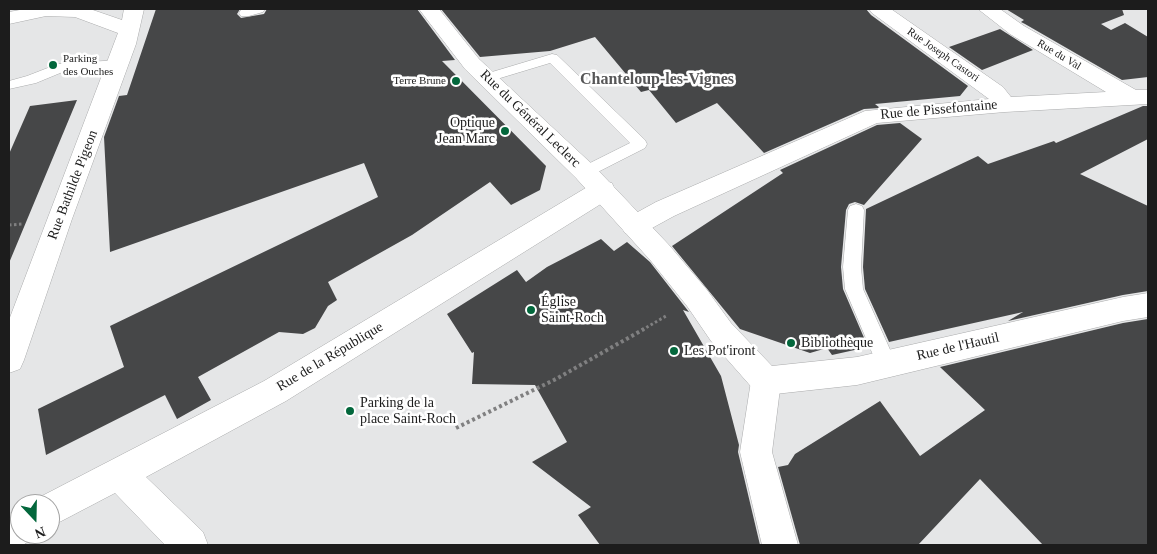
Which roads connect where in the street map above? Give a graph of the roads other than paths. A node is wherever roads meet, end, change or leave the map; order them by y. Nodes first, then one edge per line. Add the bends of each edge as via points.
1 (134, 9) edge
2 (259, 9) edge
3 (429, 9) edge
4 (879, 9) edge
5 (988, 9) edge
6 (48, 10) edge
7 (245, 13) dead end
8 (9, 18) edge
9 (129, 30) junction
10 (119, 64) junction
11 (487, 78) junction
12 (9, 85) edge
13 (1143, 101) edge
14 (1005, 105) junction
15 (594, 181) junction
16 (856, 210) dead end
17 (634, 226) junction
18 (1148, 305) edge
19 (9, 360) edge
20 (886, 363) junction
21 (766, 381) junction
22 (119, 473) junction
23 (60, 505) edge
24 (190, 545) edge
25 (780, 545) edge

1 - 9 street, Rue Bathilde Pigeon
2 - 7 lane
3 - 11 street, Rue du Général Leclerc
4 - 14 street, Rue Joseph Castori via 995,92
5 - 13 street, Rue du Val via 1017,30
6 - 8 street
6 - 9 street via 78,11
9 - 10 street, Rue Bathilde Pigeon
10 - 12 lane via 62,67
10 - 19 street, Rue Bathilde Pigeon
11 - 15 street, Rue du Général Leclerc
11 - 15 lane via 552,58 640,144
13 - 14 street, Rue de Pissefontaine
14 - 17 street, Rue de Pissefontaine via 872,116
15 - 17 street, Rue du Général Leclerc
15 - 22 street, Rue de la République via 275,391
16 - 20 lane via 852,267 854,289
17 - 21 street, Rue du Général Leclerc
18 - 20 street, Rue de l'Hautil
20 - 21 street, Rue de l'Hautil via 857,371
21 - 25 street via 756,452
22 - 23 street, Rue de la République
22 - 24 street

